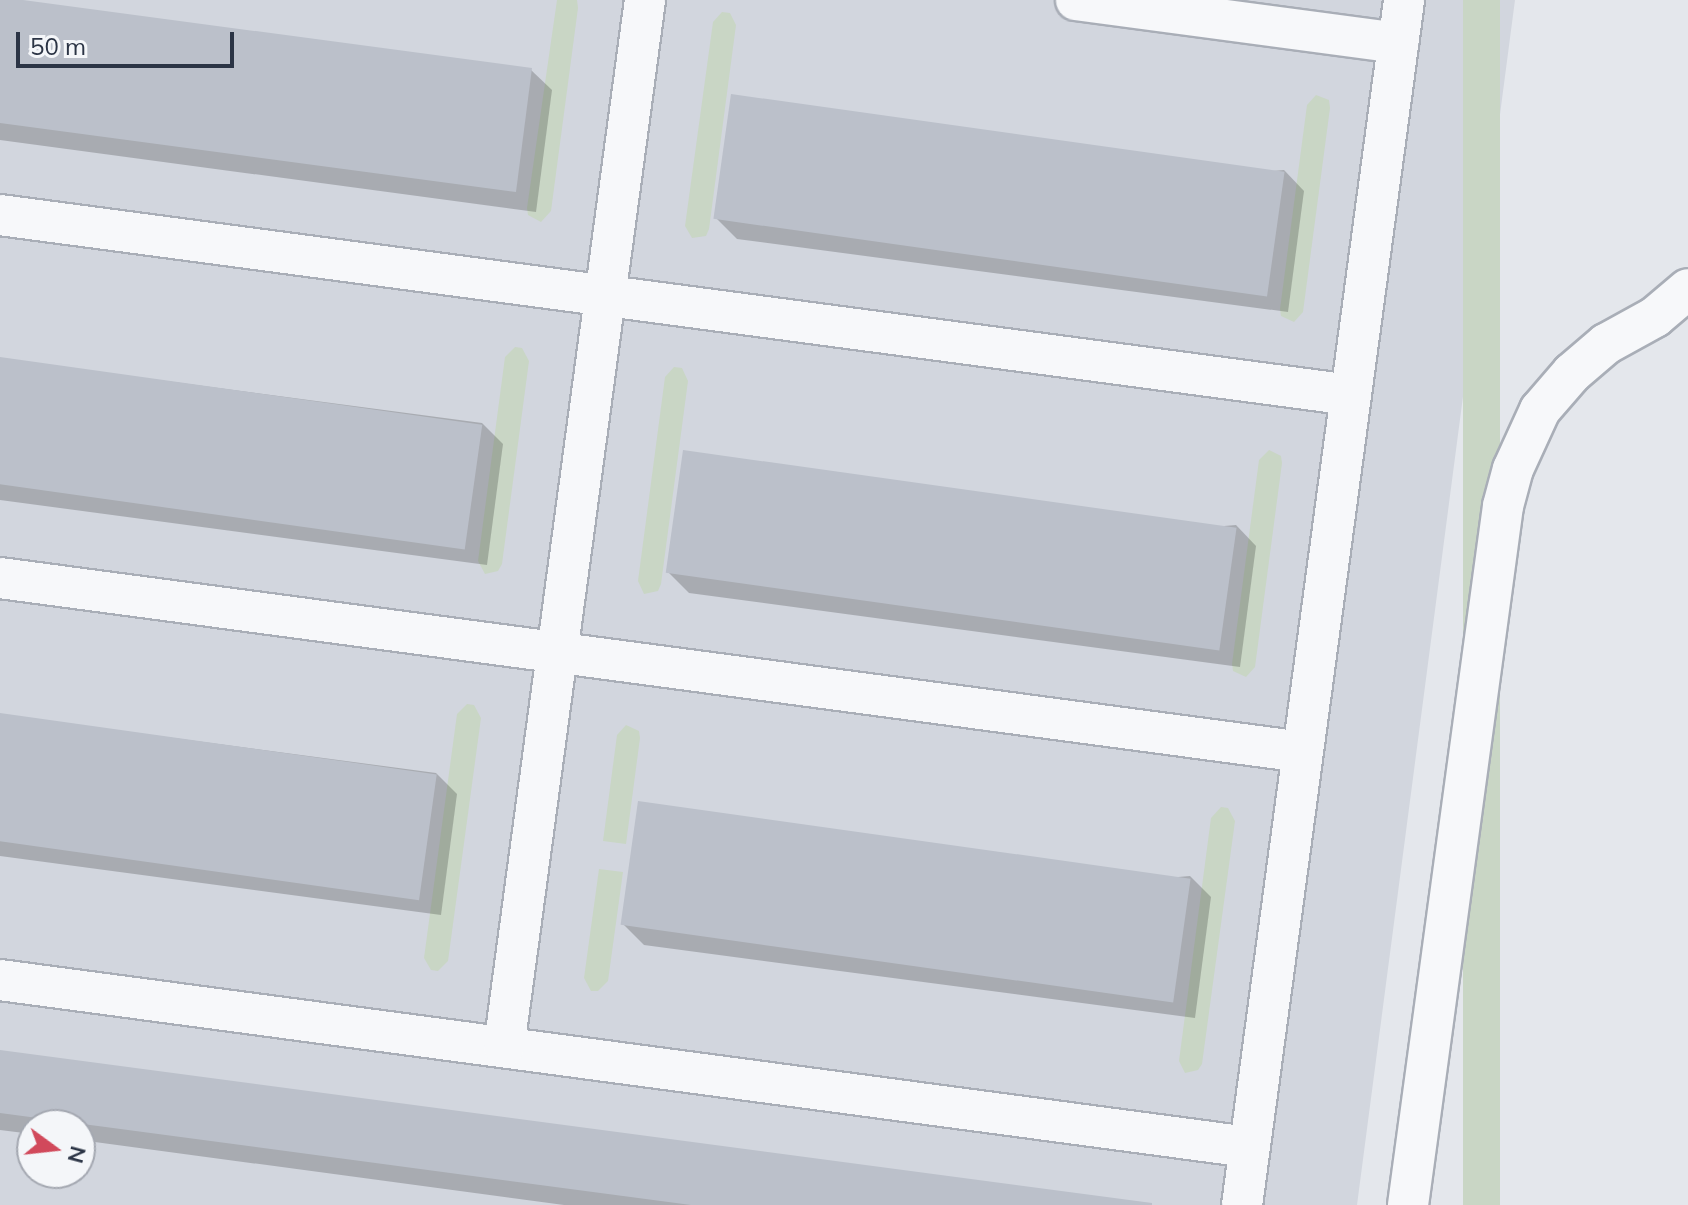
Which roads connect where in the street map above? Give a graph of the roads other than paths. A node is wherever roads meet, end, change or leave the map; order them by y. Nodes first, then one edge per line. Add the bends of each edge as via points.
1 (645, 0) edge
2 (1076, 0) edge
3 (1404, 0) edge
4 (1398, 43) junction
5 (0, 215) edge
6 (1688, 289) edge
7 (606, 296) junction
8 (1350, 395) junction
9 (0, 578) edge
10 (558, 653) junction
11 (1302, 752) junction
12 (0, 980) edge
13 (504, 1047) junction
14 (1249, 1147) junction
15 (1242, 1205) edge
16 (1408, 1205) edge

1 - 7 lane
2 - 4 lane
3 - 4 lane
4 - 8 lane
5 - 7 lane
6 - 16 lane via 1572,373 1540,410 1513,469 1503,506
7 - 8 lane
7 - 10 lane
8 - 11 lane
9 - 10 lane
10 - 11 lane
10 - 13 lane
11 - 14 lane
12 - 13 lane
13 - 14 lane
14 - 15 lane

